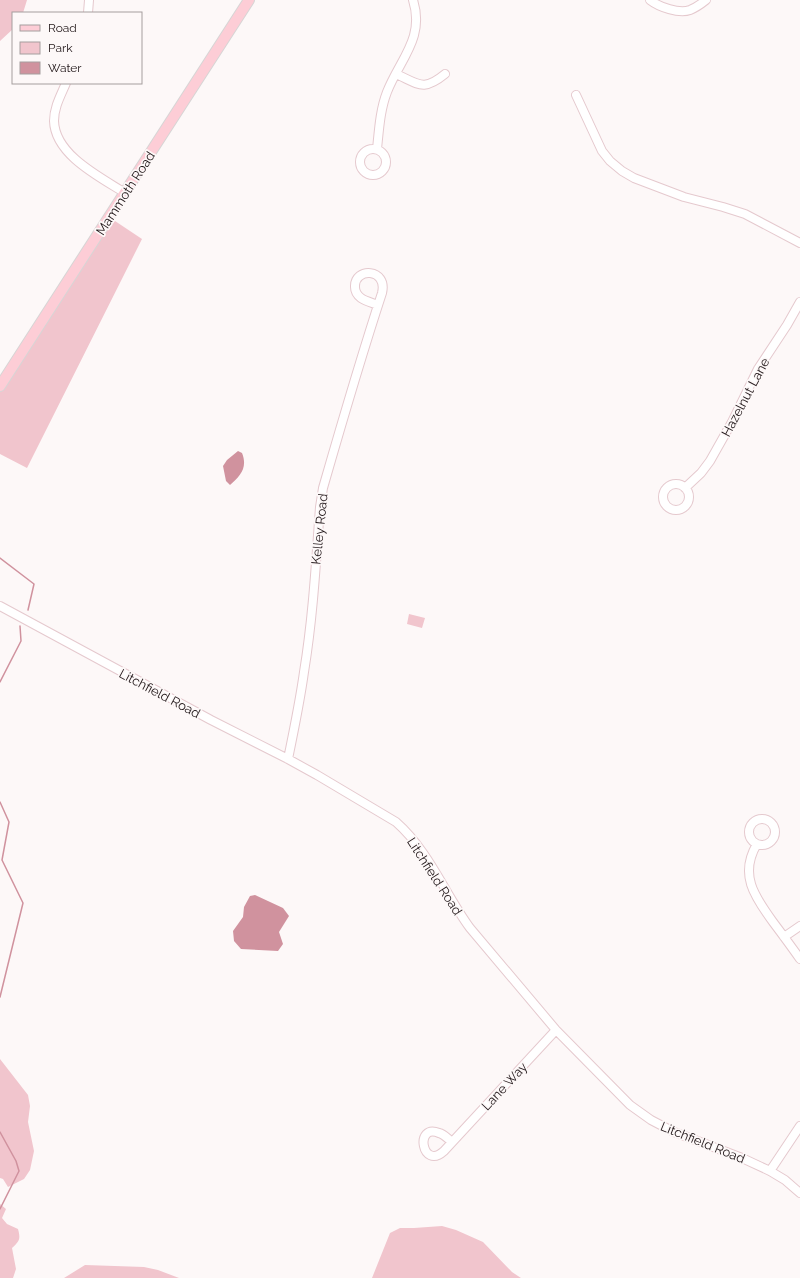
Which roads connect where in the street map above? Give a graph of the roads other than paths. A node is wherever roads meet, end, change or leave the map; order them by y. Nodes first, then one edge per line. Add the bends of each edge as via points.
1 (89, 0) edge
2 (249, 0) edge
3 (413, 0) edge
4 (650, 0) edge
5 (706, 0) edge
6 (88, 12) edge
7 (396, 74) junction
8 (445, 74) dead end
9 (66, 84) edge
10 (576, 95) dead end
11 (377, 149) dead end
12 (125, 193) junction
13 (800, 243) edge
14 (800, 302) edge
15 (378, 305) dead end
16 (0, 386) edge
17 (685, 488) dead end
18 (0, 606) edge
19 (288, 759) junction
20 (757, 844) dead end
21 (800, 926) edge
22 (784, 937) junction
23 (800, 959) edge
24 (556, 1030) junction
25 (800, 1126) edge
26 (452, 1142) dead end
27 (770, 1171) junction
28 (800, 1193) edge

1 - 6 street
2 - 12 main road, Mammoth Road
3 - 7 street via 417,10 416,32
4 - 5 street via 667,8 684,11
7 - 8 street via 427,85
7 - 11 street via 386,93
9 - 12 street via 55,110 54,121 62,144 86,168
10 - 13 street via 602,151 622,171 684,197 745,214
12 - 16 main road, Mammoth Road
14 - 17 street, Hazelnut Lane via 758,369 710,461
15 - 19 street, Kelley Road via 323,488 305,670
18 - 19 street, Litchfield Road
19 - 24 street, Litchfield Road via 396,822 406,831 470,928
20 - 22 street via 750,858 751,885 763,908
21 - 22 street
22 - 23 street
24 - 26 street, Lane Way
24 - 27 street, Litchfield Road via 620,1096 651,1120 685,1137
25 - 27 street
27 - 28 street, Litchfield Road

